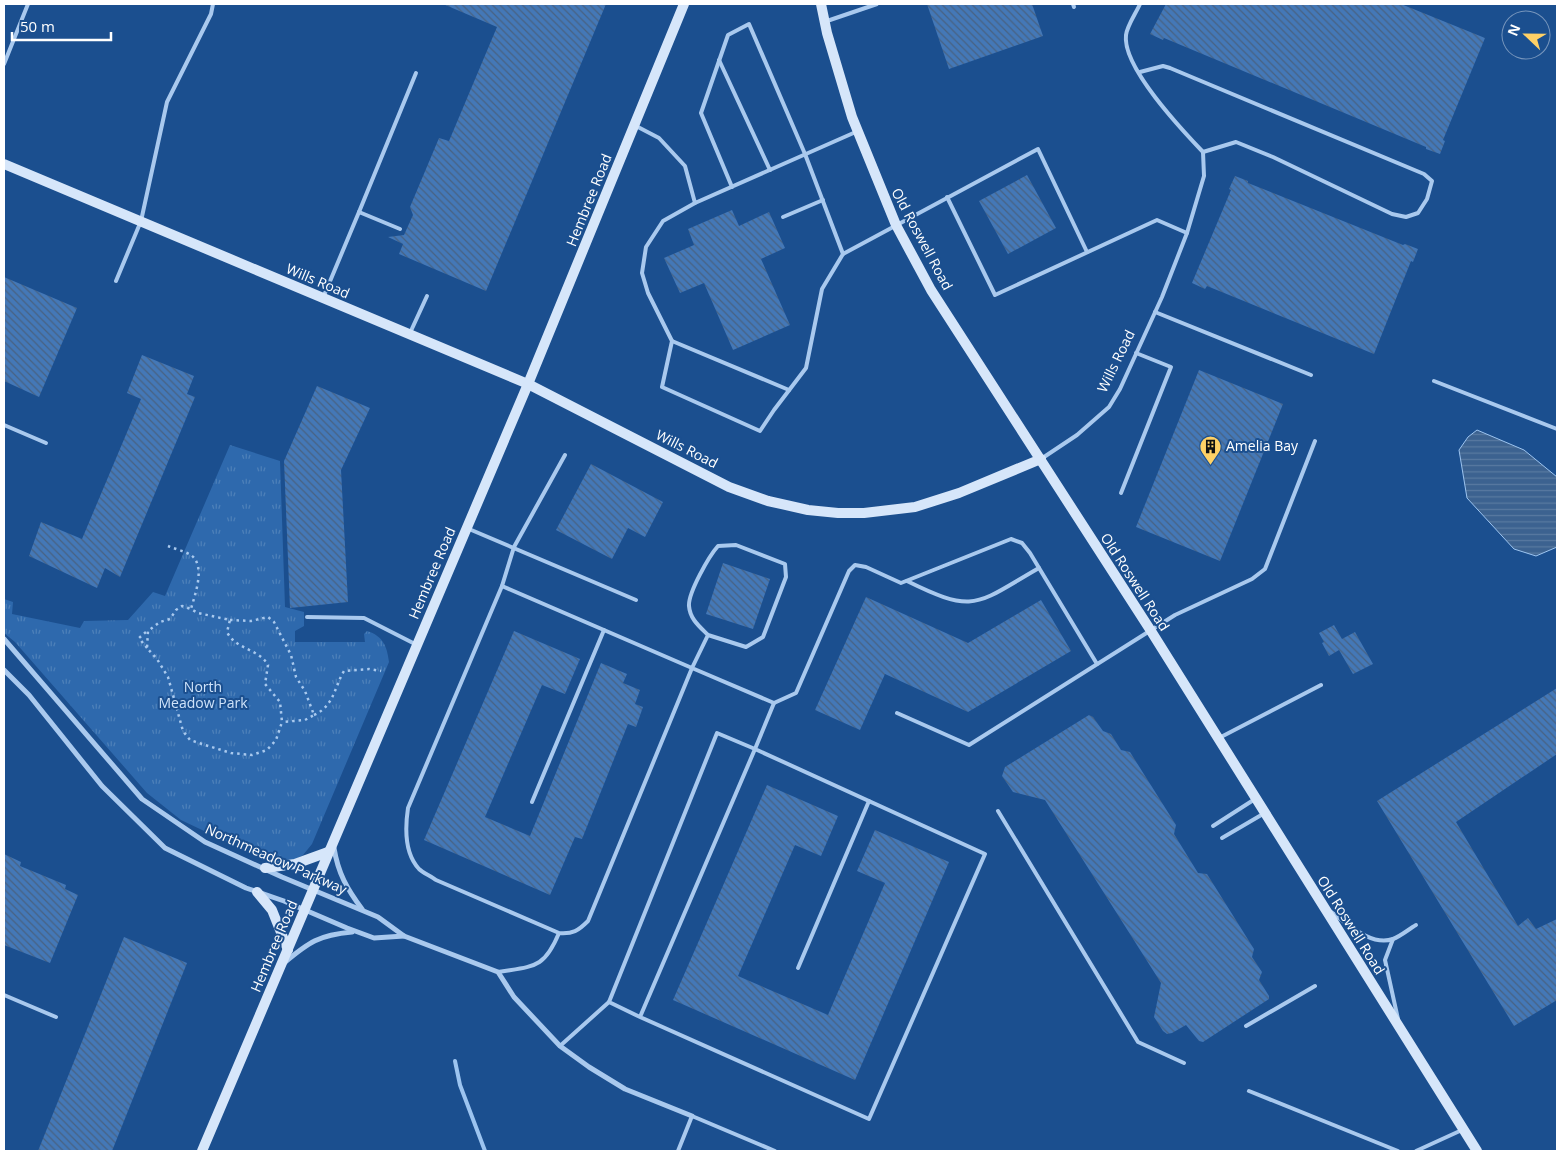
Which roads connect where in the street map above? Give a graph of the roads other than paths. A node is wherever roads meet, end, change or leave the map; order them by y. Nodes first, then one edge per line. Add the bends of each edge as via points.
1 (28, 4) edge
2 (213, 4) edge
3 (684, 4) edge
4 (821, 4) edge
5 (876, 4) edge
6 (1140, 4) edge
7 (825, 22) junction
8 (719, 60) junction
9 (4, 64) edge
10 (1140, 72) junction
11 (416, 73) dead end
12 (634, 125) junction
13 (858, 132) junction
14 (1203, 152) junction
15 (806, 154) junction
16 (4, 164) edge
17 (770, 170) junction
18 (732, 187) junction
19 (947, 197) junction
20 (823, 200) junction
21 (695, 203) junction
22 (359, 212) junction
23 (783, 217) dead end
24 (141, 221) junction
25 (896, 225) junction
26 (400, 229) dead end
27 (1187, 233) junction
28 (1087, 252) junction
29 (843, 254) junction
30 (116, 281) dead end
31 (427, 296) dead end
32 (323, 298) junction
33 (1155, 312) junction
34 (409, 334) junction
35 (672, 341) junction
36 (1136, 353) junction
37 (1310, 375) dead end
38 (1434, 381) dead end
39 (528, 384) junction
40 (789, 390) junction
41 (4, 425) edge
42 (1557, 429) edge
43 (1315, 441) dead end
44 (46, 443) dead end
45 (565, 455) dead end
46 (1040, 459) junction
47 (1121, 493) dead end
48 (466, 528) junction
49 (514, 547) junction
50 (1040, 568) junction
51 (907, 581) junction
52 (502, 586) junction
53 (636, 600) dead end
54 (307, 618) dead end
55 (604, 630) junction
56 (1151, 631) junction
57 (708, 635) junction
58 (4, 639) edge
59 (417, 645) junction
60 (1097, 664) junction
61 (692, 668) junction
62 (4, 670) edge
63 (1321, 685) dead end
64 (774, 703) junction
65 (897, 713) dead end
66 (1217, 739) junction
67 (755, 749) junction
68 (1255, 799) junction
69 (869, 801) junction
70 (532, 802) dead end
71 (998, 811) dead end
72 (1264, 813) junction
73 (1213, 826) dead end
74 (1222, 838) dead end
75 (330, 847) junction
76 (265, 868) junction
77 (313, 890) junction
78 (258, 892) junction
79 (1322, 906) junction
80 (305, 910) junction
81 (362, 910) junction
82 (1416, 925) dead end
83 (355, 931) junction
84 (559, 932) junction
85 (404, 936) junction
86 (1393, 939) junction
87 (288, 950) junction
88 (280, 966) junction
89 (798, 968) dead end
90 (498, 972) junction
91 (1315, 986) dead end
92 (4, 995) edge
93 (609, 1002) junction
94 (640, 1016) junction
95 (56, 1017) dead end
96 (1246, 1026) dead end
97 (1401, 1030) junction
98 (560, 1046) junction
99 (1184, 1063) dead end
100 (1249, 1091) dead end
101 (692, 1116) junction
102 (1464, 1129) junction
103 (202, 1151) edge
104 (678, 1151) edge
105 (775, 1151) edge
106 (1398, 1151) edge
107 (1416, 1151) edge
108 (1477, 1151) edge

1 - 9 lane
2 - 24 lane via 167,102
3 - 12 street, Hembree Road
4 - 7 street, Old Roswell Road
5 - 7 lane
6 - 10 lane via 1126,35 1130,56
7 - 13 street, Old Roswell Road
8 - 15 lane via 728,35 749,24
8 - 17 lane
8 - 18 lane via 701,113
10 - 14 lane via 1159,105
10 - 14 lane via 1163,66 1170,68 1424,174 1432,180 1432,187 1418,213 1406,217 1392,214 1281,160 1236,142
11 - 22 lane
12 - 21 lane via 659,138 686,166
12 - 39 street, Hembree Road
13 - 15 lane
13 - 25 street, Old Roswell Road
14 - 27 lane, Wills Road via 1204,176
15 - 17 lane
15 - 20 lane
16 - 24 street, Wills Road
17 - 18 lane
18 - 21 lane
19 - 25 lane
19 - 28 lane via 995,295
19 - 28 lane via 1038,149
20 - 23 lane
20 - 29 lane
21 - 35 lane via 663,221 646,247 642,274 648,294
22 - 26 lane
22 - 32 lane
24 - 30 lane
24 - 32 street, Wills Road
25 - 29 lane
25 - 46 street, Old Roswell Road via 932,290
27 - 28 lane via 1156,220
27 - 33 lane, Wills Road
29 - 40 lane via 822,289 806,368
31 - 34 lane
32 - 34 street, Wills Road
33 - 36 lane, Wills Road
33 - 37 lane
34 - 39 street, Wills Road
35 - 40 lane
35 - 40 lane via 662,387 760,431
36 - 46 lane, Wills Road via 1109,407 1077,435
36 - 47 lane via 1171,368
38 - 42 lane
39 - 46 street, Wills Road via 729,487 768,501 808,510 864,513 915,506 959,493
39 - 48 street, Hembree Road
41 - 44 lane
43 - 56 lane via 1265,569 1175,615
45 - 49 lane
46 - 56 street, Old Roswell Road
48 - 49 lane
48 - 59 street, Hembree Road
49 - 52 lane
49 - 53 lane
50 - 51 lane via 982,601 968,604 935,595
50 - 51 lane via 1022,543 1010,539
50 - 60 lane
51 - 64 lane via 901,583 855,565 796,693
52 - 55 lane
52 - 84 lane via 408,808 406,839 419,869 436,880
54 - 59 lane via 364,618
55 - 61 lane
55 - 70 lane
56 - 60 lane
56 - 66 street, Old Roswell Road
57 - 57 lane via 746,647 764,637 786,577 785,564 736,545 718,546 706,559 688,604 693,620
57 - 61 lane
58 - 76 street, Northmeadow Parkway via 142,799 205,842
59 - 75 street, Hembree Road
60 - 65 lane via 969,745
61 - 64 lane
61 - 84 lane via 588,921 570,934
62 - 78 street, Northmeadow Parkway via 29,695 102,786 165,848
63 - 66 lane
64 - 67 lane
66 - 68 street, Old Roswell Road
67 - 69 lane
67 - 93 lane via 717,733
67 - 94 lane
68 - 72 street, Old Roswell Road
68 - 73 lane
69 - 89 lane
69 - 94 lane via 985,854 869,1119
71 - 99 lane via 1138,1042
72 - 74 lane
72 - 79 street, Old Roswell Road
75 - 76 street via 295,864
75 - 77 street, Hembree Road
75 - 81 street via 344,884
76 - 77 street, Northmeadow Parkway
77 - 80 street, Hembree Road
77 - 81 street, Northmeadow Parkway
78 - 80 street, Northmeadow Parkway
78 - 87 street via 272,910
79 - 86 lane via 1379,941
79 - 97 street, Old Roswell Road
80 - 83 street, Northmeadow Parkway
80 - 87 street, Hembree Road
81 - 85 street, Northmeadow Parkway
82 - 86 lane
83 - 85 street, Northmeadow Parkway via 374,938
83 - 88 street via 324,935
84 - 90 lane via 550,954 532,966
85 - 90 street, Northmeadow Parkway
86 - 97 lane via 1385,960
87 - 88 street, Hembree Road
88 - 103 street, Hembree Road
90 - 98 street via 514,997
91 - 96 lane
92 - 95 lane
93 - 94 lane
93 - 98 lane
97 - 102 street, Old Roswell Road
98 - 101 street via 588,1068 625,1089
100 - 106 lane
101 - 104 lane
101 - 105 lane
102 - 107 lane
102 - 108 street, Old Roswell Road

